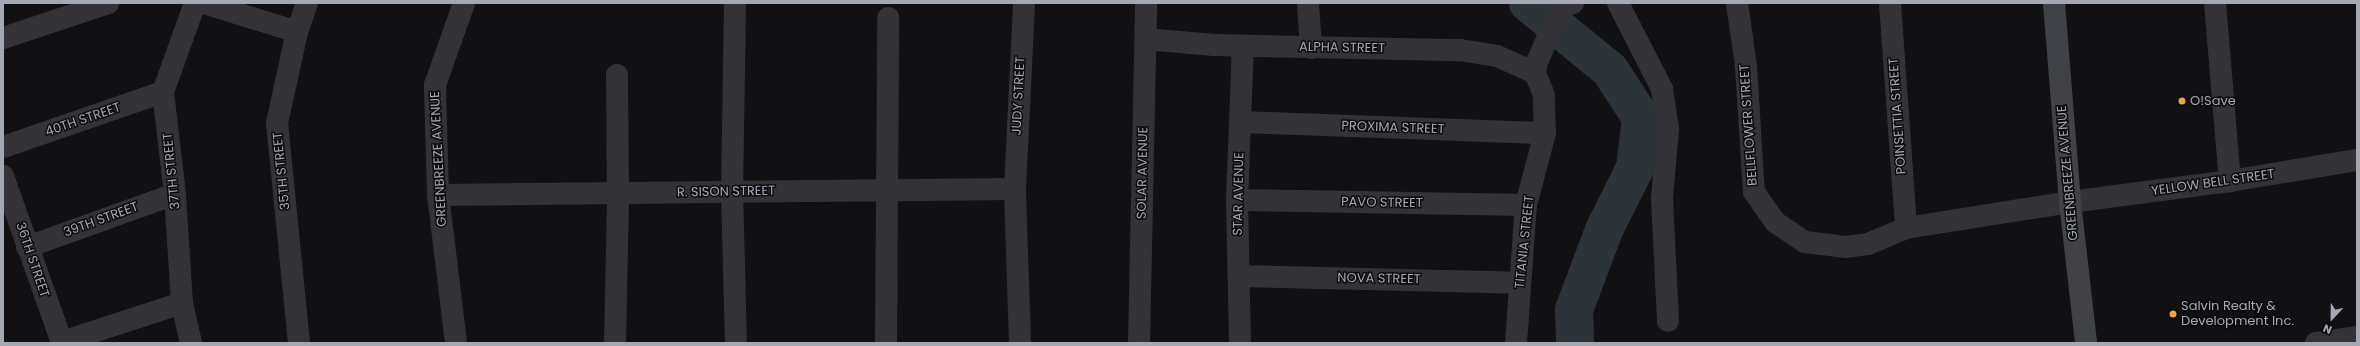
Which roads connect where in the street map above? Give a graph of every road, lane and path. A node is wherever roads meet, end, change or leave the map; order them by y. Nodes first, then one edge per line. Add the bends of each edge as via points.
1 (108, 3) edge
2 (195, 3) edge
3 (204, 3) edge
4 (307, 3) edge
5 (464, 3) edge
6 (735, 3) edge
7 (1024, 3) edge
8 (1146, 3) edge
9 (1308, 3) edge
10 (1618, 3) edge
11 (1737, 3) edge
12 (1890, 3) edge
13 (2054, 3) edge
14 (2215, 3) edge
15 (1567, 6) edge
16 (55, 11) edge
17 (888, 18) dead end
18 (297, 32) junction
19 (3, 38) edge
20 (1146, 39) junction
21 (1243, 46) junction
22 (1311, 48) junction
23 (1536, 67) junction
24 (617, 74) dead end
25 (163, 92) junction
26 (1241, 122) junction
27 (1545, 133) junction
28 (3, 147) edge
29 (2357, 160) edge
30 (3, 176) edge
31 (2230, 181) junction
32 (887, 189) junction
33 (1015, 189) junction
34 (732, 192) junction
35 (176, 194) junction
36 (618, 194) junction
37 (438, 195) junction
38 (1237, 200) junction
39 (2070, 202) junction
40 (1526, 205) junction
41 (1906, 228) junction
42 (27, 247) junction
43 (1239, 276) junction
44 (1519, 282) junction
45 (182, 303) junction
46 (1668, 321) dead end
47 (2357, 337) edge
48 (62, 343) edge
49 (191, 343) edge
50 (299, 343) edge
51 (456, 343) edge
52 (614, 343) edge
53 (736, 343) edge
54 (886, 343) edge
55 (1020, 343) edge
56 (1139, 343) edge
57 (1240, 343) edge
58 (1516, 343) edge
59 (2086, 343) edge
60 (2316, 343) edge

1 - 16 street
2 - 25 street, 37TH STREET
3 - 18 street
4 - 18 street, 35TH STREET
5 - 37 street, GREENBREEZE AVENUE via 435,85
6 - 34 street
7 - 33 street, JUDY STREET
8 - 20 street, SOLAR AVENUE
9 - 22 street
10 - 46 street via 1662,89 1668,128 1662,198
11 - 41 street, BELLFLOWER STREET via 1746,66 1754,192 1776,222 1805,242 1845,247 1868,244
12 - 41 street, POINSETTIA STREET
13 - 39 street, GREENBREEZE AVENUE
14 - 31 street
15 - 23 street
16 - 19 street
17 - 32 street
18 - 50 street, 35TH STREET via 277,123
20 - 21 street, ALPHA STREET
20 - 56 street, SOLAR AVENUE
21 - 22 street, ALPHA STREET
21 - 26 street, STAR AVENUE
22 - 23 street, ALPHA STREET via 1460,50 1497,56
23 - 27 street, TITANIA STREET via 1544,95
24 - 36 street
25 - 28 street, 40TH STREET
25 - 35 street, 37TH STREET
26 - 27 street, PROXIMA STREET
26 - 38 street, STAR AVENUE
27 - 40 street, TITANIA STREET
29 - 31 street, YELLOW BELL STREET
30 - 42 street, 36TH STREET
31 - 39 street, YELLOW BELL STREET
32 - 33 street, R. SISON STREET
32 - 34 street, R. SISON STREET
32 - 54 street
33 - 55 street, JUDY STREET
34 - 36 street, R. SISON STREET
34 - 53 street
35 - 42 street, 39TH STREET
35 - 45 street, 37TH STREET
36 - 37 street, R. SISON STREET
36 - 52 street
37 - 51 street, GREENBREEZE AVENUE
38 - 40 street, PAVO STREET
38 - 43 street, STAR AVENUE
39 - 41 street, BELLFLOWER STREET
39 - 59 street, GREENBREEZE AVENUE
40 - 44 street, TITANIA STREET
42 - 48 street, 36TH STREET
43 - 44 street, NOVA STREET
43 - 57 street, STAR AVENUE
44 - 58 street, TITANIA STREET
45 - 48 street
45 - 49 street, 37TH STREET
47 - 60 street

